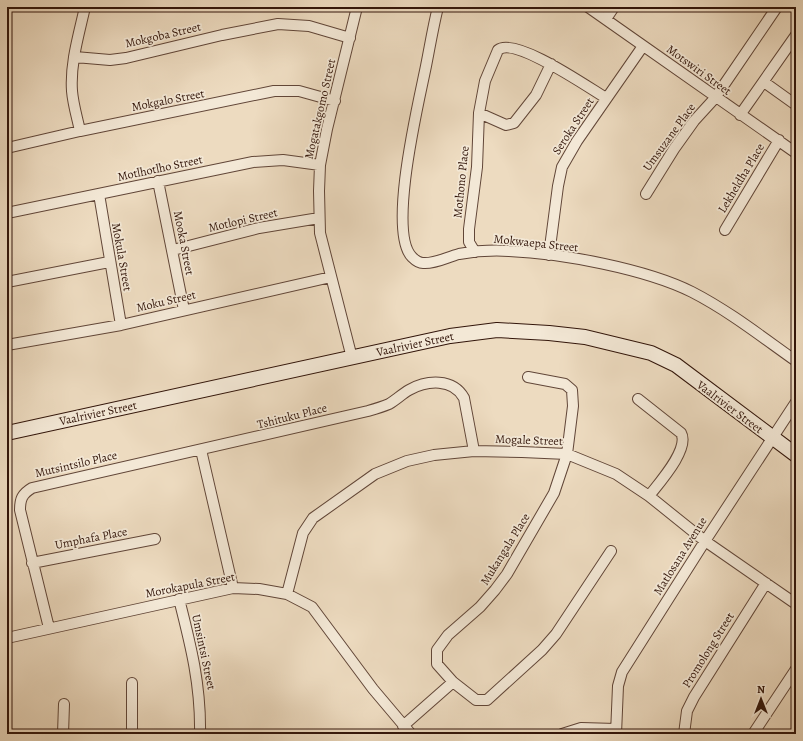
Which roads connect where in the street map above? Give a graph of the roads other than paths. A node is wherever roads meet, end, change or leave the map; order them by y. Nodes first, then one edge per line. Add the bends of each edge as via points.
1 (85, 7) edge
2 (357, 7) edge
3 (438, 7) edge
4 (588, 7) edge
5 (614, 7) edge
6 (777, 7) edge
7 (606, 19) junction
8 (796, 35) edge
9 (350, 38) junction
10 (643, 46) junction
11 (74, 57) junction
12 (551, 64) junction
13 (764, 82) junction
14 (606, 98) junction
15 (715, 98) junction
16 (335, 101) junction
17 (796, 104) edge
18 (479, 113) junction
19 (740, 115) junction
20 (80, 131) junction
21 (779, 140) junction
22 (7, 148) edge
23 (796, 153) edge
24 (320, 165) junction
25 (158, 181) junction
26 (99, 194) junction
27 (646, 194) dead end
28 (7, 213) edge
29 (319, 218) junction
30 (725, 230) dead end
31 (173, 250) junction
32 (475, 252) junction
33 (549, 255) junction
34 (109, 262) junction
35 (331, 277) junction
36 (7, 282) edge
37 (184, 310) junction
38 (121, 325) junction
39 (7, 346) edge
40 (352, 358) junction
41 (796, 360) edge
42 (528, 376) dead end
43 (638, 399) dead end
44 (796, 402) edge
45 (7, 433) edge
46 (772, 438) junction
47 (201, 450) junction
48 (474, 451) junction
49 (567, 454) junction
50 (796, 455) edge
51 (649, 496) junction
52 (155, 539) dead end
53 (705, 541) junction
54 (611, 551) dead end
55 (32, 563) junction
56 (766, 583) junction
57 (233, 588) junction
58 (287, 594) junction
59 (179, 599) junction
60 (796, 604) edge
61 (49, 628) junction
62 (7, 638) edge
63 (796, 669) edge
64 (453, 682) junction
65 (132, 683) dead end
66 (64, 704) dead end
67 (403, 726) junction
68 (616, 731) edge
69 (63, 734) edge
70 (132, 734) edge
71 (200, 734) edge
72 (411, 734) edge
73 (562, 734) edge
74 (684, 734) edge
75 (753, 734) edge

1 - 11 street
2 - 9 street, Mogatakgomo Street
3 - 32 street, Mokwaepa Street via 404,181 404,240 410,256 422,263
4 - 7 street, Motswiri Street
5 - 7 street
6 - 15 street, Umsuzane Place
7 - 10 street, Motswiri Street
8 - 13 street
9 - 11 street, Mokgoba Street via 309,26 278,24 126,58 110,60
9 - 16 street, Mogatakgomo Street
10 - 14 street, Seroka Street
10 - 15 street, Motswiri Street
11 - 20 street via 72,91
12 - 14 street, Mothono Place
12 - 18 street via 536,95 514,123 506,125
12 - 18 street, Mothono Place via 524,52 500,48 485,81
13 - 17 street
13 - 19 street
14 - 33 street, Seroka Street via 562,167
15 - 19 street, Motswiri Street
15 - 27 street, Umsuzane Place via 694,122
16 - 20 street, Mokgalo Street via 299,92 274,91
16 - 24 street, Mogatakgomo Street
18 - 32 street, Mothono Place via 477,167 469,229 469,242
19 - 21 street, Motswiri Street
20 - 22 street, Mokgalo Street
21 - 23 street, Motswiri Street
21 - 30 street, Lekheldha Place
24 - 25 street, Motlhotlho Street via 283,160 253,162
24 - 29 street, Mogatakgomo Street
25 - 26 street, Motlhotlho Street
25 - 31 street, Mooka Street
26 - 28 street, Motlhotlho Street
26 - 34 street, Mokula Street
29 - 31 street, Motlopi Street via 259,228
29 - 35 street, Mogatakgomo Street
31 - 37 street, Mooka Street
32 - 33 street, Mokwaepa Street via 510,251
33 - 41 street, Mokwaepa Street via 617,268 672,283 708,300
34 - 36 street
34 - 38 street, Mokula Street
35 - 37 street, Moku Street
35 - 40 street, Mogatakgomo Street
37 - 38 street, Moku Street
38 - 39 street, Moku Street
40 - 45 street, Vaalrivier Street
40 - 46 street, Vaalrivier Street via 482,331 584,337 635,348 663,358 676,365
42 - 49 street, Mukangala Place via 565,384 572,390 573,406
43 - 51 street via 681,433 683,440 681,451
44 - 46 street, Matlosana Avenue
46 - 50 street, Vaalrivier Street
46 - 53 street, Matlosana Avenue
47 - 48 street, Tshituku Place via 368,411 389,404 411,389 441,382 457,388 464,398
47 - 55 street, Mutsintsilo Place via 27,491 20,501 20,510
47 - 57 street
48 - 49 street, Mogale Street
48 - 58 street, Mogale Street via 406,461 375,474 330,504 313,518 304,533
49 - 51 street, Mogale Street via 616,474
49 - 64 street, Mukangala Place via 554,493 507,574 480,607 448,635 437,650 437,664
51 - 53 street, Mogale Street
52 - 55 street, Umphafa Place
53 - 56 street, Mogale Street
53 - 68 street, Matlosana Avenue via 622,672 618,686
54 - 64 street, Mukangala Place via 556,634 487,700 476,700
55 - 61 street, Mutsintsilo Place
56 - 60 street, Mogale Street
56 - 74 street, Promolong Street via 694,697 687,711
57 - 58 street, Morokapula Street
57 - 59 street, Morokapula Street
58 - 67 street, Morokapula Street via 312,607
59 - 61 street, Morokapula Street
59 - 71 street, Umsintsi Street via 198,679 201,704
61 - 62 street, Morokapula Street
63 - 75 street
64 - 67 street
65 - 70 street
66 - 69 street
67 - 72 street, Morokapula Street
68 - 73 street via 581,728

